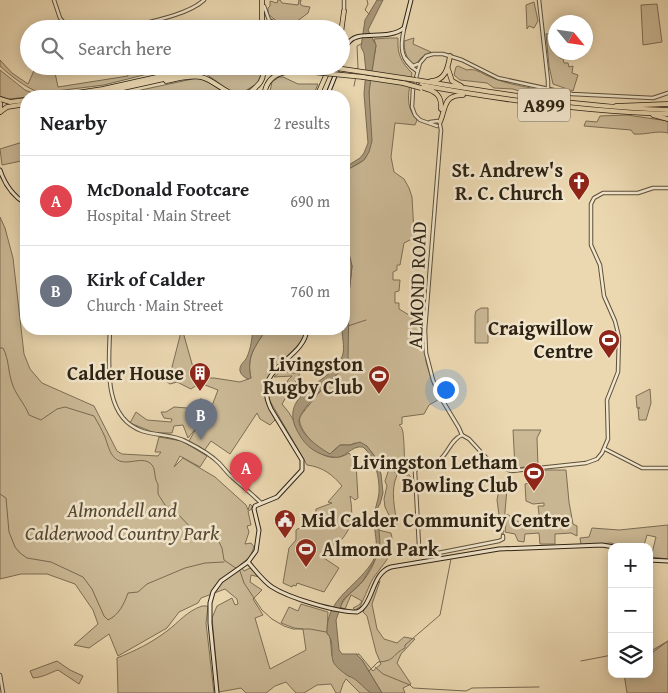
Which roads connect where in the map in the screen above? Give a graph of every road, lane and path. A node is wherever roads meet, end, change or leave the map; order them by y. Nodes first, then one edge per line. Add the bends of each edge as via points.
1 (54, 0) edge
2 (204, 0) edge
3 (262, 0) edge
4 (344, 0) edge
5 (411, 0) edge
6 (539, 0) edge
7 (344, 11) junction
8 (62, 20) edge
9 (154, 20) edge
10 (262, 20) edge
11 (269, 20) edge
12 (342, 20) edge
13 (343, 20) edge
14 (404, 28) junction
15 (350, 40) edge
16 (402, 55) junction
17 (450, 56) junction
18 (420, 63) junction
19 (448, 67) junction
20 (350, 70) edge
21 (417, 71) junction
22 (166, 75) edge
23 (183, 75) edge
24 (263, 75) edge
25 (276, 75) edge
26 (326, 75) edge
27 (335, 75) edge
28 (349, 75) edge
29 (421, 84) junction
30 (140, 85) junction
31 (548, 89) junction
32 (96, 90) edge
33 (116, 90) edge
34 (225, 90) edge
35 (253, 90) edge
36 (266, 90) edge
37 (320, 90) edge
38 (329, 90) edge
39 (475, 90) junction
40 (668, 93) edge
41 (478, 96) junction
42 (0, 99) edge
43 (20, 101) edge
44 (0, 103) edge
45 (668, 104) edge
46 (20, 105) edge
47 (604, 107) junction
48 (0, 112) edge
49 (668, 112) edge
50 (641, 113) junction
51 (668, 119) edge
52 (438, 123) junction
53 (0, 170) edge
54 (668, 188) edge
55 (20, 200) edge
56 (110, 335) edge
57 (306, 335) edge
58 (462, 435) junction
59 (605, 449) junction
60 (667, 468) edge
61 (261, 503) junction
62 (504, 536) dead end
63 (608, 546) edge
64 (460, 549) junction
65 (461, 555) junction
66 (653, 560) edge
67 (668, 561) edge
68 (248, 562) junction
69 (0, 675) edge
70 (3, 693) edge
71 (217, 693) edge

1 - 8 street
2 - 9 street via 187,11
3 - 10 main road
3 - 11 street
4 - 7 street
5 - 14 main road
6 - 31 street
7 - 12 street
7 - 13 main road
14 - 15 main road via 390,35 358,36
14 - 16 street
16 - 18 street via 413,66
16 - 21 street
17 - 18 street via 433,54
17 - 19 main road
17 - 31 street via 498,78
18 - 21 street
19 - 29 main road via 438,80
19 - 39 main road, A899 via 451,79
20 - 29 main road, A899, bridge via 416,80
21 - 52 street via 412,107 415,115 424,122
22 - 32 main road
23 - 30 main road
24 - 35 main road
25 - 36 main road
26 - 37 main road
27 - 38 main road
28 - 29 main road, A899, bridge
29 - 39 main road, A899
29 - 41 main road, A899
29 - 52 main road via 439,97 442,105
30 - 33 main road
30 - 34 main road via 198,77
31 - 40 street via 572,94 653,98
39 - 47 main road, A899
41 - 50 main road, A899
41 - 52 main road via 450,98
42 - 43 main road
44 - 48 main road
45 - 47 main road, A899
46 - 48 main road
47 - 49 main road, A899
49 - 50 main road, A899
50 - 51 main road, A899
52 - 58 street, ALMOND ROAD via 441,130 425,330 426,353 437,389
53 - 55 main road via 9,190
54 - 59 street via 638,193 603,193 591,204 591,245 619,337 618,372 606,404 608,439
56 - 61 street via 111,385 118,411 126,422 141,431 188,442 218,462
57 - 61 main road via 304,341 276,369 268,381 266,392 267,401 302,460 302,467 300,474 277,497
58 - 59 street, ALMOND ROAD via 486,459 510,471 591,462
58 - 64 street via 438,462 418,467 415,472 419,546 429,553
59 - 60 street via 642,468
61 - 68 main road via 255,506 254,511 259,538 256,551
62 - 64 street via 499,541
63 - 65 main road via 499,549
64 - 65 street
65 - 68 main road via 387,568 372,588 363,608 356,612 294,598 272,587
66 - 67 main road
68 - 71 main road via 218,585 210,603
69 - 70 street

